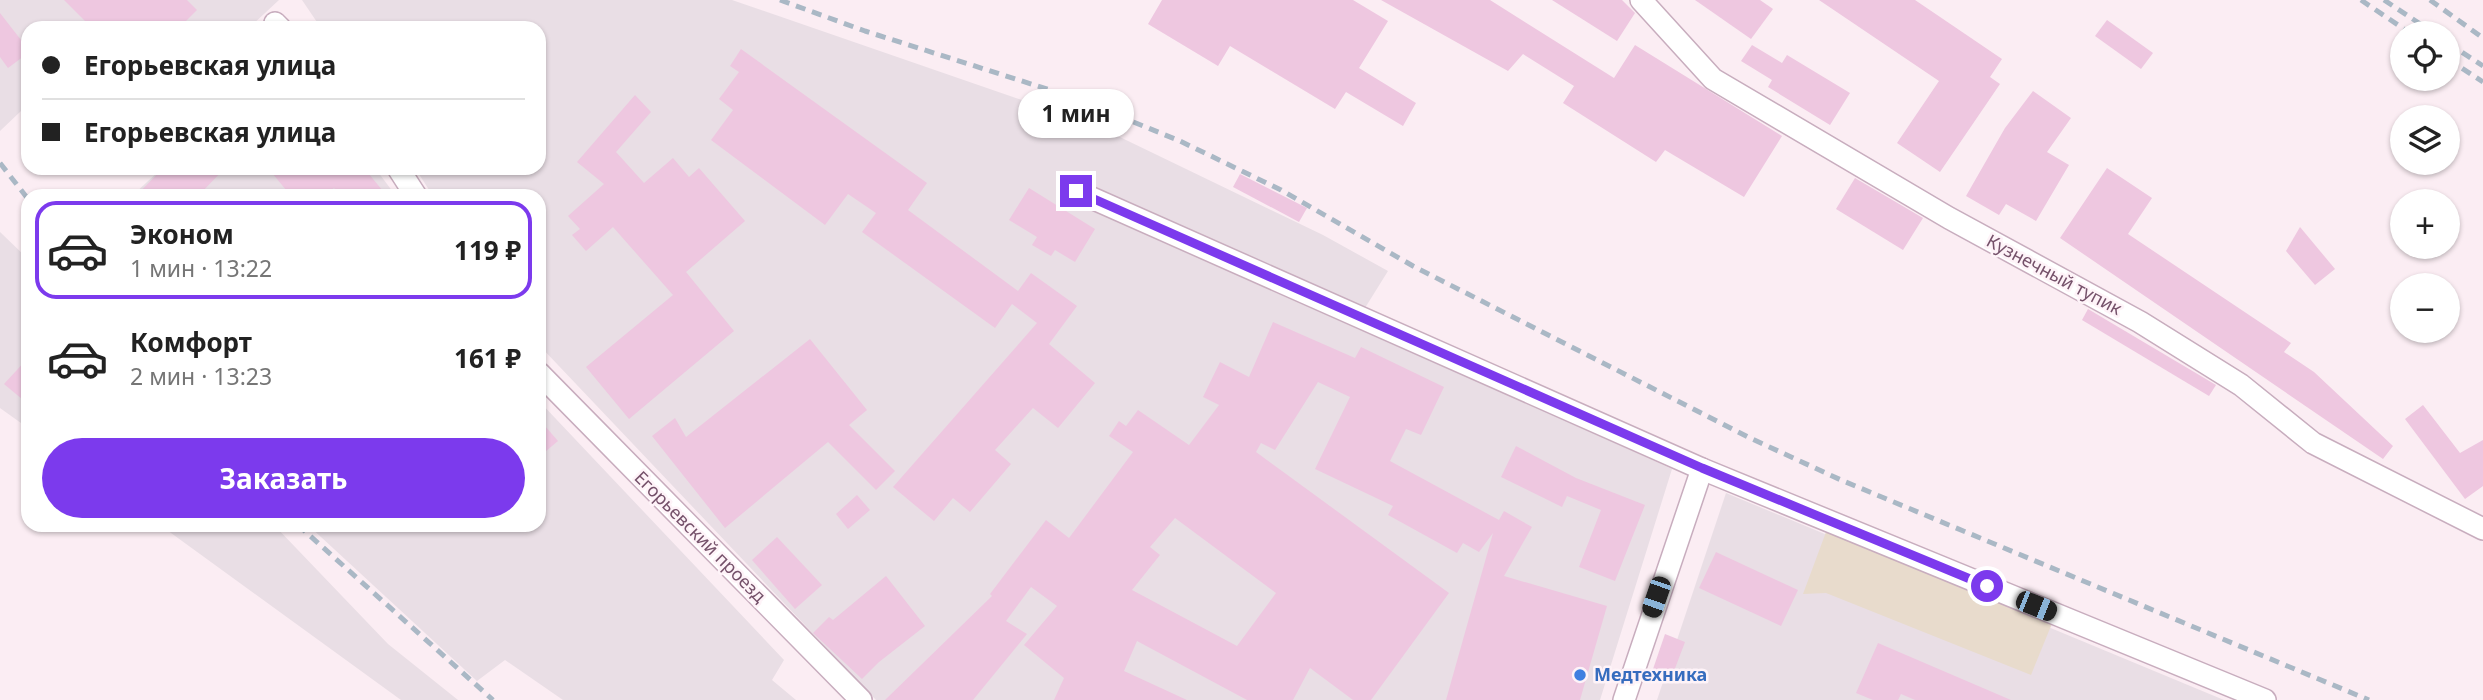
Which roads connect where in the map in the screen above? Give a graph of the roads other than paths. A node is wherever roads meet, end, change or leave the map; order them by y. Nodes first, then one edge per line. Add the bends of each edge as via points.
1 (1641, 0) edge
2 (1076, 191) dead end
3 (546, 380) edge
4 (1702, 468) junction
5 (2483, 529) edge
6 (861, 700) edge
7 (1624, 700) edge
8 (2265, 700) edge

1 - 5 street, Кузнечный тупик via 1713,79 1949,218 2140,322 2241,385 2313,443
2 - 4 street
3 - 6 street, Егорьевский проезд
4 - 7 street
4 - 8 street

